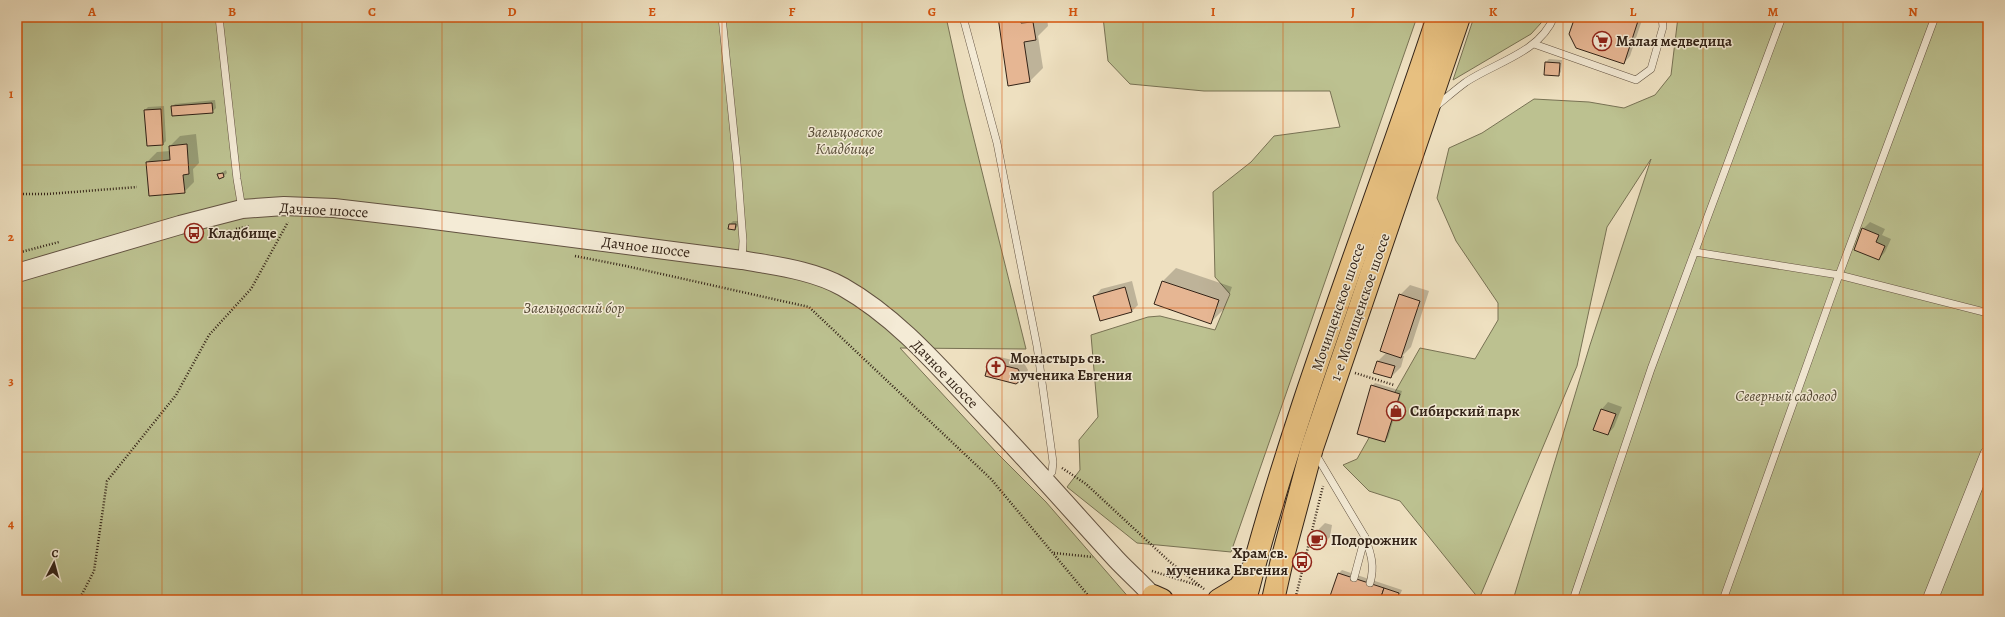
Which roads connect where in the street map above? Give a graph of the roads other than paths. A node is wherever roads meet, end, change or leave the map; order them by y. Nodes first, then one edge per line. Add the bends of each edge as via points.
1 (219, 17) edge
2 (722, 17) edge
3 (963, 17) edge
4 (1438, 17) edge
5 (1459, 17) edge
6 (1554, 17) edge
7 (1662, 17) edge
8 (1782, 17) edge
9 (1935, 17) edge
10 (1534, 44) junction
11 (1427, 114) junction
12 (242, 209) junction
13 (1695, 252) junction
14 (742, 260) junction
15 (17, 273) edge
16 (1839, 275) junction
17 (1988, 313) edge
18 (1312, 448) junction
19 (1988, 454) edge
20 (1045, 479) junction
21 (1365, 537) junction
22 (1253, 569) junction
23 (1354, 578) dead end
24 (1370, 583) dead end
25 (1213, 597) edge
26 (1157, 599) edge
27 (1245, 600) edge
28 (1273, 600) edge
29 (1573, 600) edge
30 (1723, 600) edge
31 (1930, 600) edge

1 - 12 lane
2 - 14 lane via 737,163
3 - 20 lane via 997,144 1037,346 1053,462 1052,472
4 - 22 main road, Мочищенское шоссе via 1409,107 1292,437
5 - 11 main road, 1-е Мочищенское шоссе
6 - 10 lane via 1550,26
7 - 10 lane via 1663,27 1651,69 1636,80
8 - 13 lane
9 - 16 lane
10 - 11 lane via 1467,82
11 - 18 main road, 1-е Мочищенское шоссе
12 - 14 street, Дачное шоссе via 295,206 334,208
12 - 15 street, Дачное шоссе
13 - 16 lane
13 - 29 lane via 1651,369
14 - 20 street, Дачное шоссе via 816,276 842,287 874,308 906,332
16 - 17 lane
16 - 30 lane
18 - 21 lane
18 - 28 main road, 1-е Мочищенское шоссе
19 - 31 street
20 - 26 street, Дачное шоссе via 1116,559
21 - 23 lane
21 - 24 lane via 1372,559 1373,572
22 - 25 main road via 1239,588
22 - 27 main road, Мочищенское шоссе

